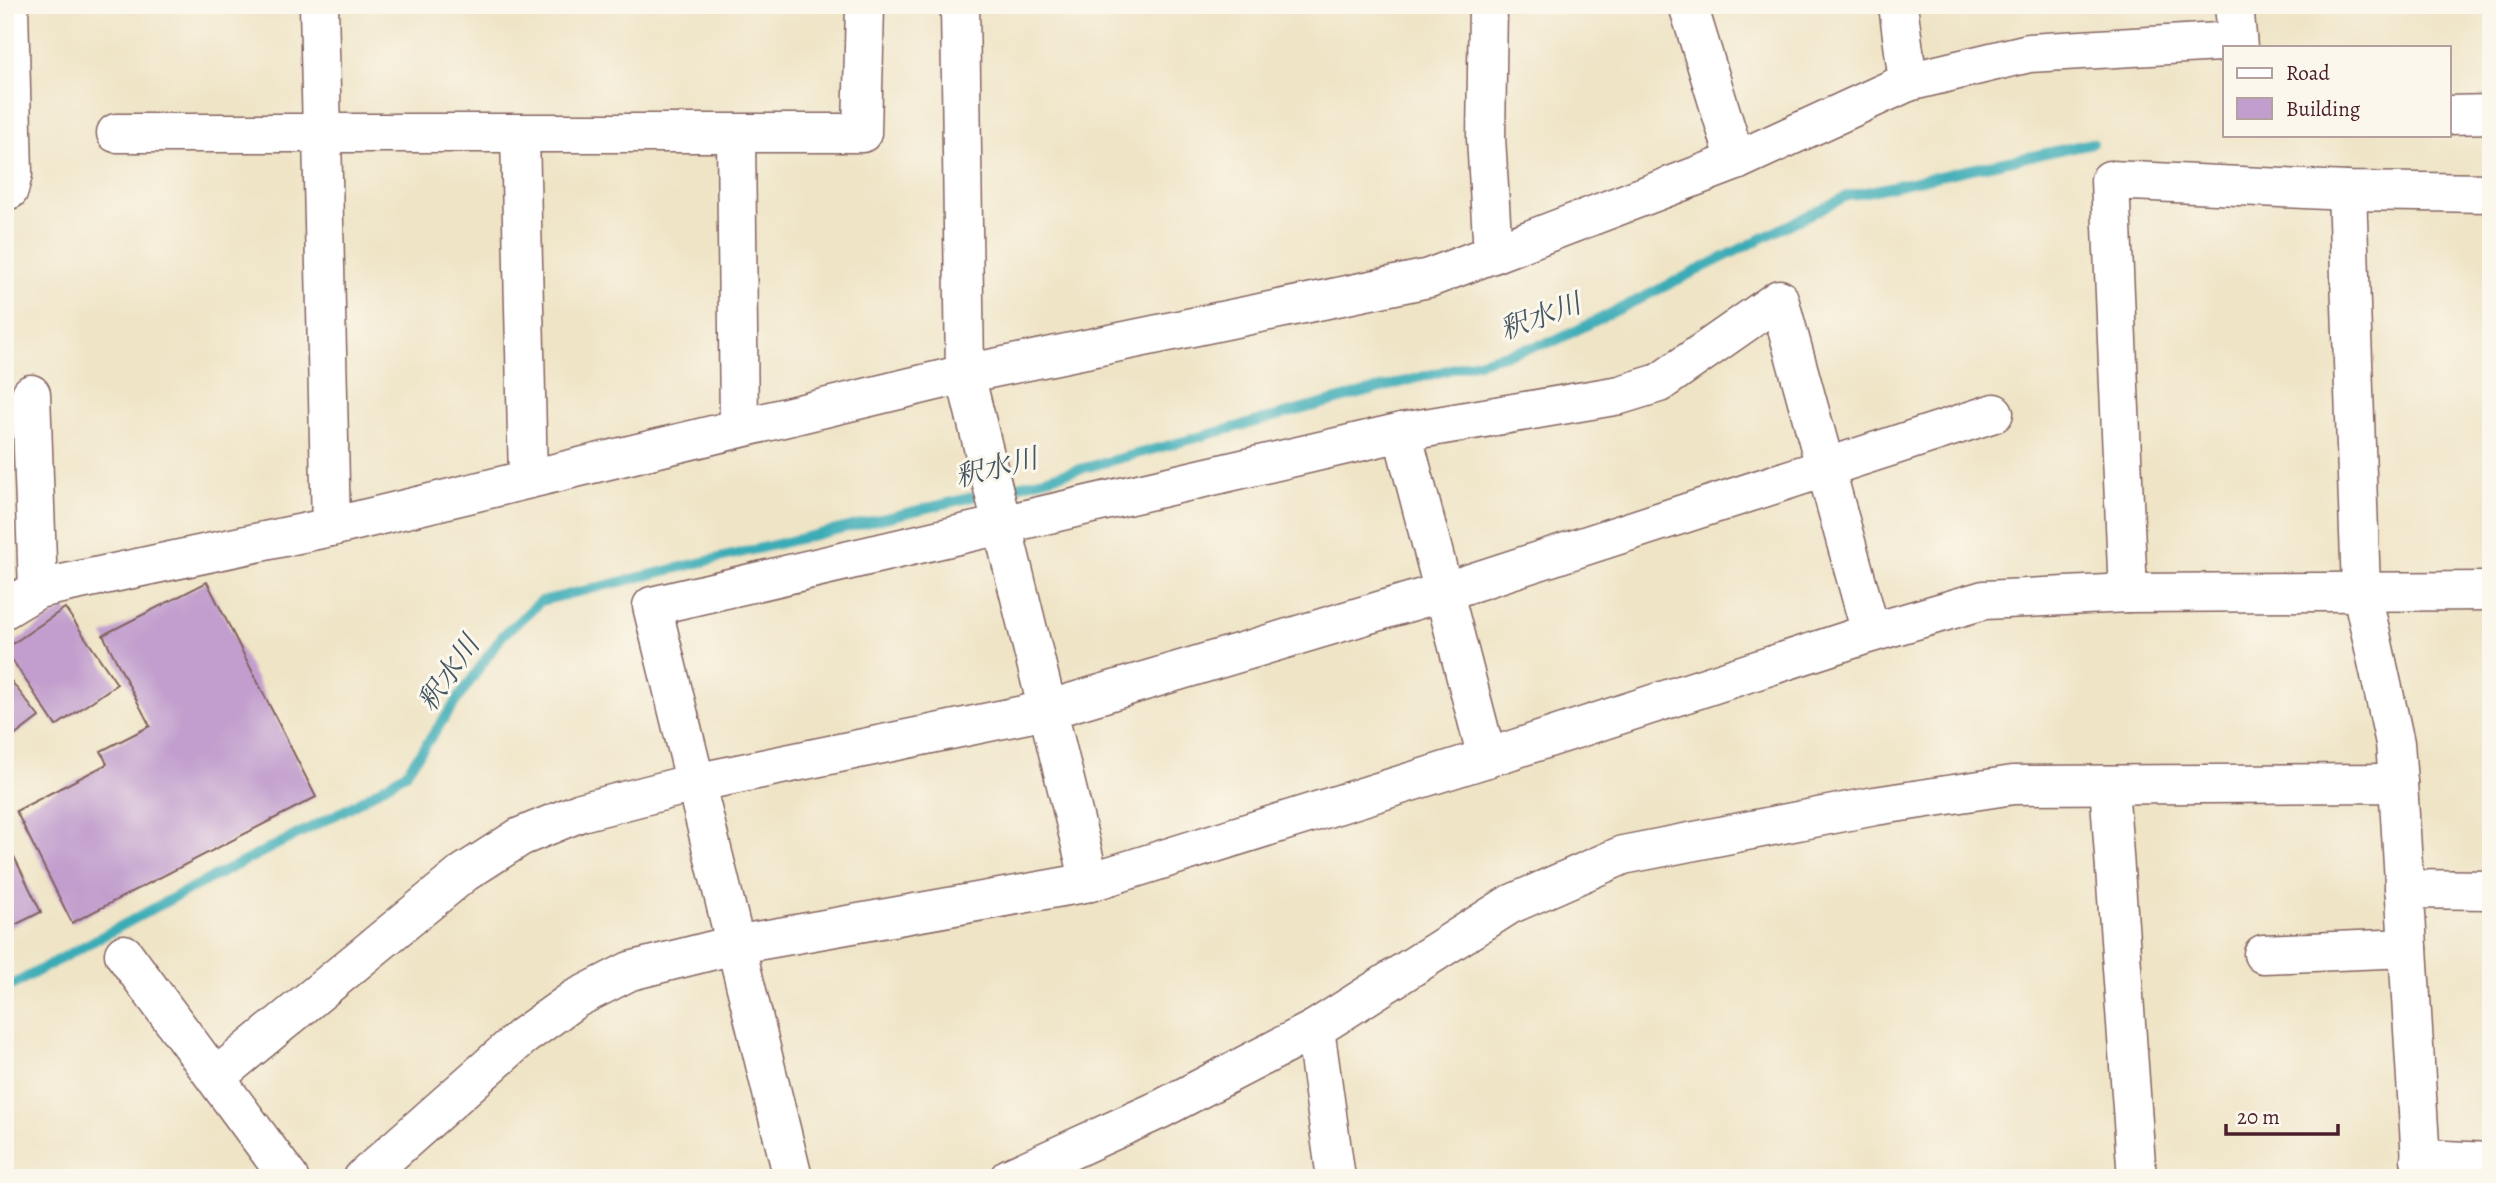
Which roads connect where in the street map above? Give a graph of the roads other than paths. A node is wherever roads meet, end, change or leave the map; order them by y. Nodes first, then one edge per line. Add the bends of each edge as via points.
1 (9, 5) edge
2 (319, 5) edge
3 (864, 5) edge
4 (960, 5) edge
5 (1488, 5) edge
6 (1688, 5) edge
7 (1898, 5) edge
8 (2236, 31) edge
9 (1908, 82) junction
10 (2491, 114) edge
11 (2450, 115) edge
12 (322, 132) junction
13 (117, 133) dead end
14 (736, 134) junction
15 (520, 135) junction
16 (1736, 161) junction
17 (5, 191) edge
18 (2347, 191) junction
19 (2491, 193) edge
20 (1493, 254) junction
21 (965, 374) junction
22 (31, 394) dead end
23 (1994, 413) dead end
24 (739, 428) junction
25 (1402, 432) junction
26 (1824, 469) junction
27 (528, 479) junction
28 (1002, 523) junction
29 (331, 527) junction
30 (38, 589) junction
31 (2361, 589) junction
32 (2491, 591) edge
33 (1443, 592) junction
34 (2128, 593) junction
35 (5, 609) edge
36 (1871, 633) junction
37 (1047, 710) junction
38 (1487, 758) junction
39 (694, 783) junction
40 (2398, 783) junction
41 (2109, 785) junction
42 (1090, 882) junction
43 (2404, 889) junction
44 (2491, 890) edge
45 (734, 945) junction
46 (2408, 948) junction
47 (124, 954) dead end
48 (2263, 954) dead end
49 (1315, 1029) junction
50 (217, 1076) junction
51 (2491, 1162) edge
52 (2421, 1169) edge
53 (289, 1178) edge
54 (363, 1178) edge
55 (793, 1178) edge
56 (1009, 1178) edge
57 (1336, 1178) edge
58 (2137, 1178) edge

1 - 17 street via 13,174
2 - 12 street
3 - 14 street via 862,133
4 - 21 street
5 - 20 street via 1486,138
6 - 16 street
7 - 9 street
8 - 9 street via 2029,53
9 - 16 street
10 - 11 street
12 - 13 street
12 - 15 street
12 - 29 street
14 - 15 street
14 - 24 street
15 - 27 street
16 - 20 street
18 - 19 street
18 - 31 street
18 - 34 street via 2110,180
20 - 21 street via 1429,278
21 - 24 street
21 - 28 street
22 - 30 street
23 - 26 street
24 - 27 street
25 - 26 street via 1620,395 1659,383 1779,299
25 - 28 street
25 - 33 street
26 - 33 street
26 - 36 street
27 - 29 street
28 - 37 street
28 - 39 street via 652,606
29 - 30 street
30 - 35 street
31 - 32 street
31 - 34 street
31 - 40 street via 2395,743
33 - 37 street
33 - 38 street
34 - 36 street via 1984,600
36 - 38 street
37 - 39 street
37 - 42 street
38 - 42 street
39 - 45 street
39 - 50 street via 581,811 520,837 464,873
40 - 41 street
40 - 43 street
41 - 49 street via 2013,785 1875,806 1623,855 1509,905
41 - 58 street
42 - 45 street
43 - 44 street
43 - 46 street
45 - 54 street via 630,971 575,999 522,1037
45 - 55 street
46 - 48 street
46 - 52 street
47 - 50 street
49 - 56 street via 1161,1109
49 - 57 street
50 - 53 street
51 - 52 street

